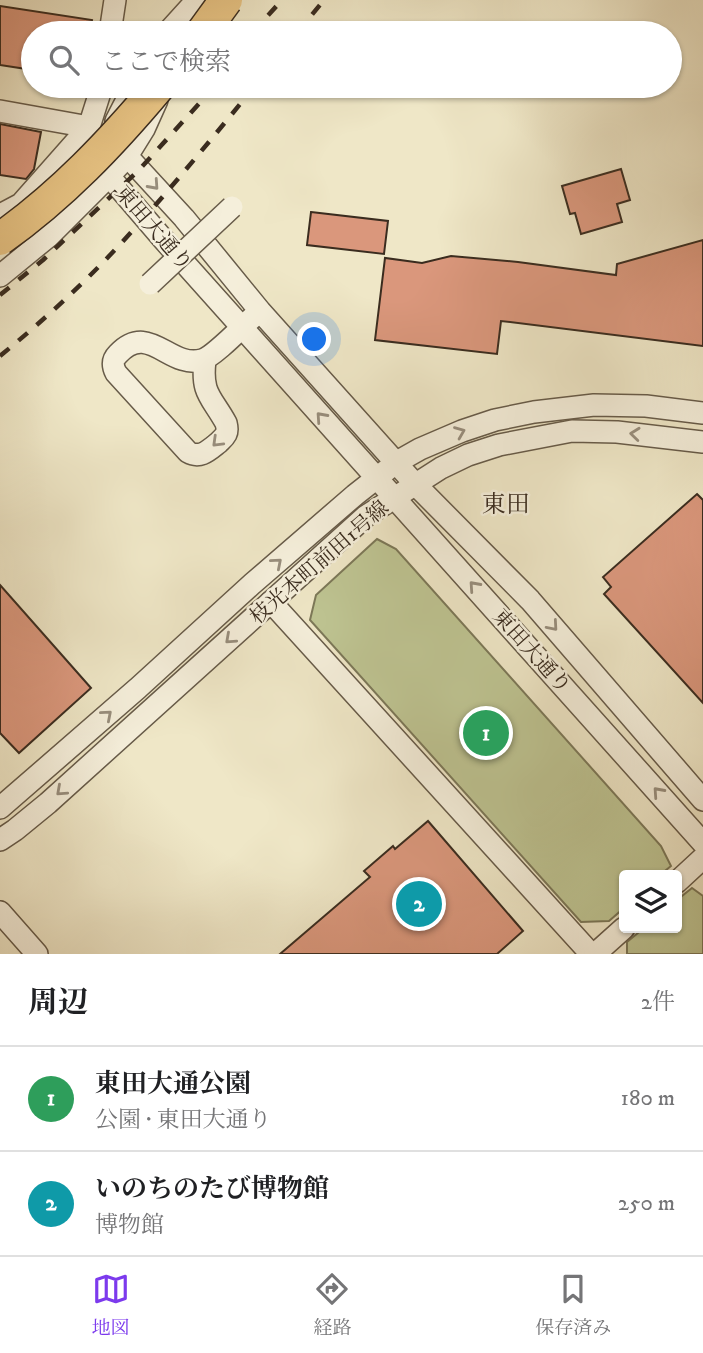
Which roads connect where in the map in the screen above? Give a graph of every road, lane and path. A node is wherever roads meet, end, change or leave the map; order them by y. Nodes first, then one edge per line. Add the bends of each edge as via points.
1 (116, 0) edge
2 (197, 0) edge
3 (226, 0) edge
4 (234, 0) edge
5 (112, 21) edge
6 (178, 21) edge
7 (206, 21) edge
8 (211, 21) edge
9 (98, 98) edge
10 (128, 98) edge
11 (151, 98) edge
12 (157, 98) edge
13 (0, 111) edge
14 (89, 127) junction
15 (100, 147) junction
16 (127, 156) junction
17 (109, 176) junction
18 (232, 207) dead end
19 (0, 215) edge
20 (0, 239) edge
21 (0, 276) edge
22 (150, 284) dead end
23 (260, 311) junction
24 (242, 327) junction
25 (205, 359) junction
26 (703, 413) edge
27 (703, 442) edge
28 (397, 462) junction
29 (375, 478) junction
30 (415, 484) junction
31 (394, 497) junction
32 (271, 602) junction
33 (703, 800) edge
34 (0, 808) edge
35 (0, 840) edge
36 (703, 844) edge
37 (703, 858) edge
38 (682, 877) edge
39 (0, 912) edge
40 (619, 932) edge
41 (37, 954) edge
42 (593, 954) edge

1 - 5 street
2 - 6 street
3 - 8 highway, bridge
4 - 7 street
9 - 14 street
10 - 15 street
11 - 20 highway, bridge via 57,194
12 - 16 street
13 - 14 street
14 - 19 street via 20,204
15 - 16 street, 東田大通り
15 - 17 street, 東田大通り
15 - 20 street via 49,199
16 - 17 street
16 -> 23 street, 東田大通り
17 - 21 street via 49,236
17 - 24 street, 東田大通り
18 - 22 street, bridge
23 - 24 street
23 - 28 street, 東田大通り
24 - 25 street
29 -> 24 street, 東田大通り
25 -> 25 street via 206,392 227,428 207,452 192,455 116,373 113,364 116,355 138,342 177,359
28 -> 26 street, 枝光本町前田1号線 via 462,431 534,412 594,405
27 -> 30 street, 枝光本町前田1号線 via 572,431 499,444 438,469
28 - 29 street, 枝光本町前田1号線
28 - 30 street, 東田大通り
29 - 31 street, 東田大通り
34 -> 29 street, 枝光本町前田1号線
30 - 31 street, 枝光本町前田1号線
30 -> 33 street, 東田大通り via 530,600
31 - 32 street, 枝光本町前田1号線 via 366,516
36 -> 31 street, 東田大通り
32 -> 35 street, 枝光本町前田1号線 via 48,803
32 - 42 street
37 - 38 street
39 - 41 street
40 - 42 street

